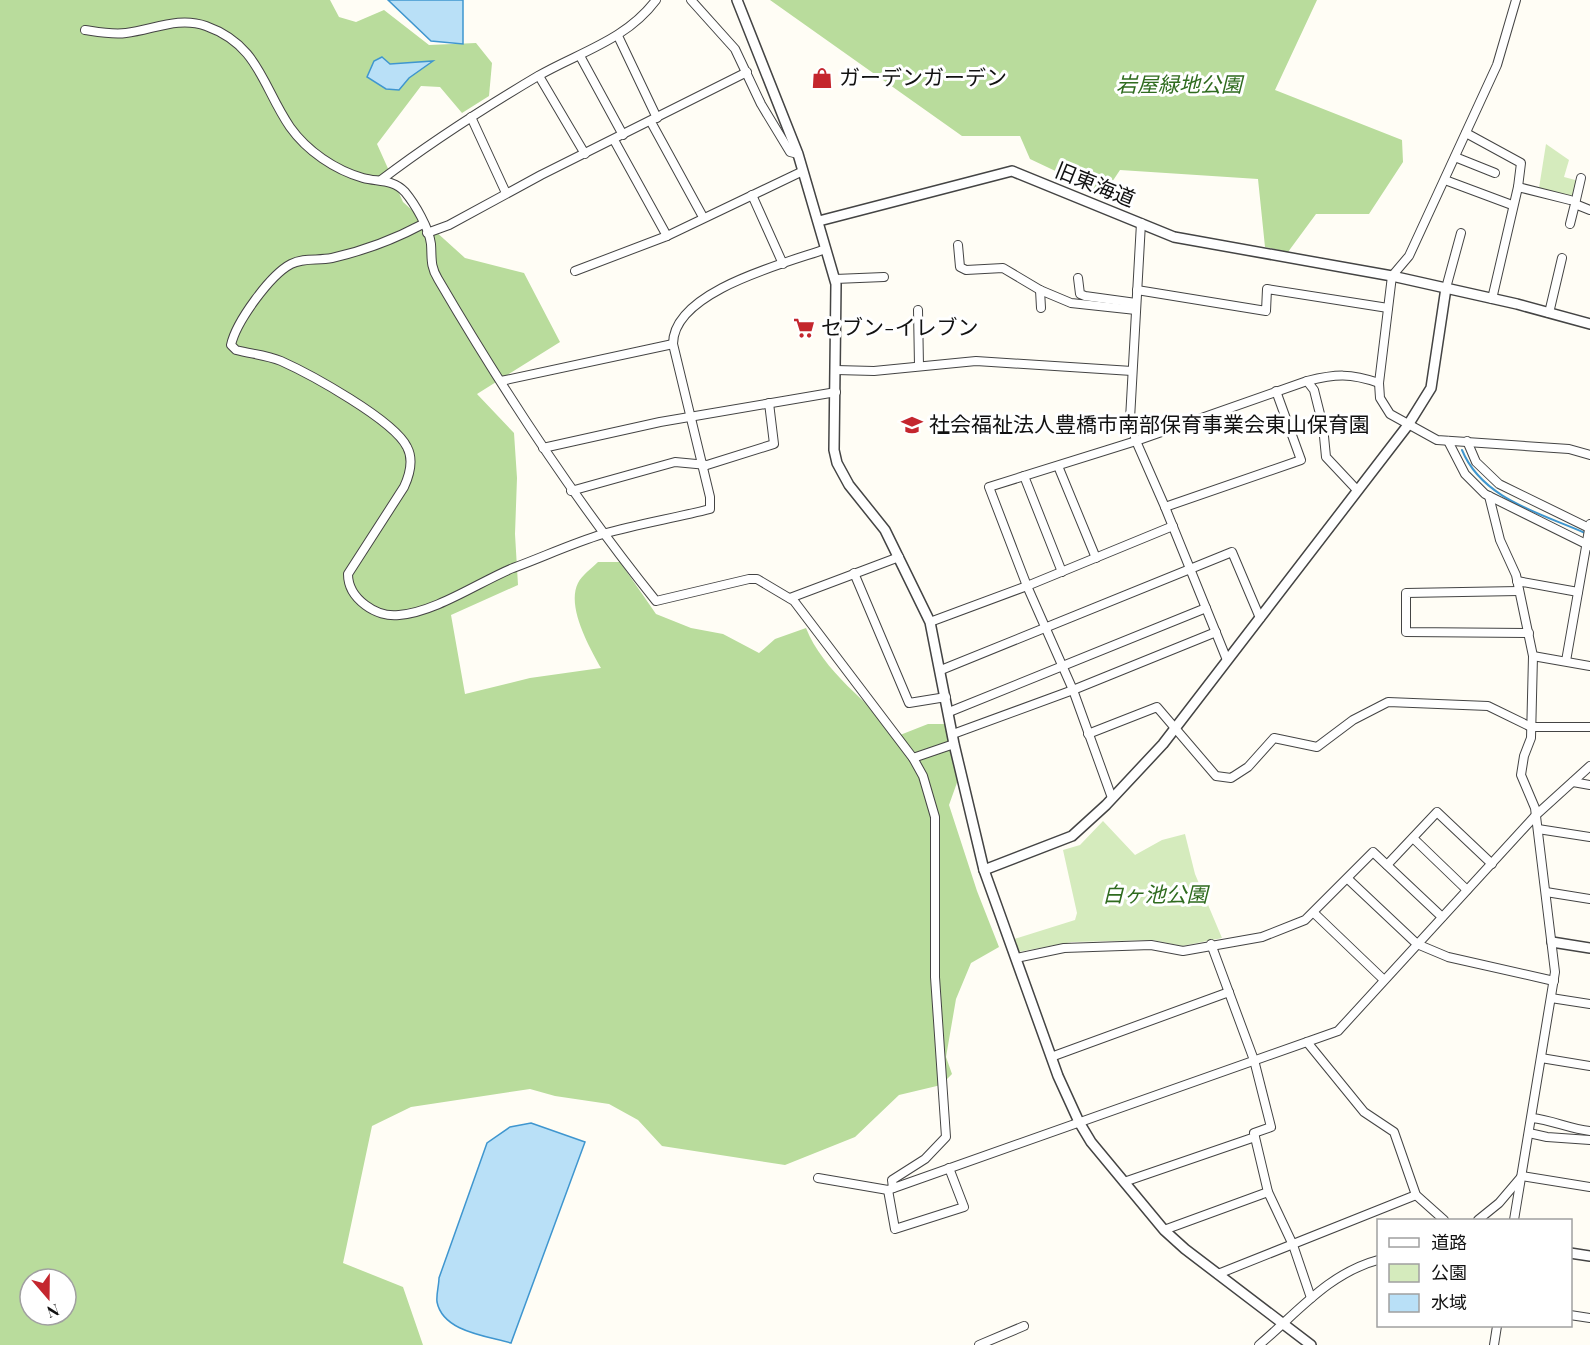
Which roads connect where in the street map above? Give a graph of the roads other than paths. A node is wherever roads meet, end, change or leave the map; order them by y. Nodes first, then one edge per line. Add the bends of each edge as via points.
1 (656, 0) edge
2 (691, 0) edge
3 (737, 0) edge
4 (1516, 0) edge
5 (85, 30) dead end
6 (618, 36) junction
7 (580, 56) junction
8 (747, 72) junction
9 (539, 76) junction
10 (471, 117) junction
11 (654, 120) junction
12 (1466, 133) junction
13 (623, 135) junction
14 (614, 140) junction
15 (585, 154) junction
16 (798, 154) junction
17 (1455, 157) junction
18 (803, 171) junction
19 (1495, 173) dead end
20 (1581, 178) dead end
21 (381, 180) junction
22 (1445, 180) junction
23 (1518, 187) junction
24 (506, 193) junction
25 (752, 195) junction
26 (1572, 202) junction
27 (1512, 205) junction
28 (1590, 210) edge
29 (703, 217) junction
30 (819, 221) junction
31 (1141, 223) junction
32 (423, 224) junction
33 (1570, 224) dead end
34 (427, 233) junction
35 (1461, 233) dead end
36 (667, 236) junction
37 (958, 245) dead end
38 (826, 249) junction
39 (1563, 258) dead end
40 (783, 264) junction
41 (574, 271) dead end
42 (1392, 276) junction
43 (884, 277) dead end
44 (1078, 278) dead end
45 (835, 279) junction
46 (1446, 288) junction
47 (1041, 290) junction
48 (1137, 290) junction
49 (1492, 298) junction
50 (1136, 307) junction
51 (1041, 308) dead end
52 (1388, 308) junction
53 (918, 310) dead end
54 (1550, 313) junction
55 (1590, 324) edge
56 (673, 344) junction
57 (919, 366) junction
58 (836, 370) junction
59 (1132, 371) junction
60 (501, 381) junction
61 (1307, 381) junction
62 (1379, 383) junction
63 (836, 392) junction
64 (1276, 392) junction
65 (769, 403) junction
66 (692, 417) junction
67 (1407, 425) junction
68 (1136, 441) junction
69 (1448, 441) junction
70 (1467, 441) junction
71 (543, 448) junction
72 (1590, 454) edge
73 (702, 464) junction
74 (1058, 466) junction
75 (1024, 476) junction
76 (1357, 490) junction
77 (571, 491) junction
78 (1490, 496) junction
79 (1166, 507) junction
80 (1173, 526) junction
81 (1589, 528) edge
82 (602, 534) junction
83 (1589, 544) edge
84 (898, 557) junction
85 (1096, 558) junction
86 (1190, 567) junction
87 (1062, 572) junction
88 (854, 573) junction
89 (1517, 581) junction
90 (1027, 586) junction
91 (1519, 591) junction
92 (1578, 591) junction
93 (790, 598) junction
94 (1206, 608) junction
95 (1260, 618) junction
96 (930, 622) junction
97 (1045, 626) junction
98 (1216, 632) junction
99 (1530, 633) junction
100 (1533, 656) junction
101 (1227, 660) junction
102 (1566, 661) junction
103 (1590, 666) edge
104 (1063, 667) junction
105 (941, 670) junction
106 (1073, 690) junction
107 (946, 697) junction
108 (949, 712) junction
109 (1176, 726) junction
110 (1531, 727) junction
111 (1590, 728) edge
112 (1088, 734) junction
113 (953, 739) junction
114 (913, 758) junction
115 (1590, 766) edge
116 (1573, 782) junction
117 (1590, 785) edge
118 (1112, 798) junction
119 (1536, 815) junction
120 (1538, 829) junction
121 (1590, 837) edge
122 (1413, 838) junction
123 (1492, 864) junction
124 (1387, 866) junction
125 (984, 870) junction
126 (1348, 879) junction
127 (1467, 890) junction
128 (1546, 892) junction
129 (1590, 899) edge
130 (1314, 913) junction
131 (1442, 917) junction
132 (1552, 942) junction
133 (1211, 944) junction
134 (1417, 944) junction
135 (1590, 948) edge
136 (1016, 958) junction
137 (1384, 981) junction
138 (1554, 981) junction
139 (1229, 992) junction
140 (1551, 998) junction
141 (1590, 1004) edge
142 (1307, 1042) junction
143 (1051, 1057) junction
144 (1541, 1058) junction
145 (1254, 1060) junction
146 (1590, 1066) edge
147 (1532, 1118) junction
148 (1079, 1122) junction
149 (1590, 1131) edge
150 (1529, 1133) junction
151 (1255, 1137) junction
152 (1590, 1140) edge
153 (949, 1168) junction
154 (1522, 1176) junction
155 (818, 1178) dead end
156 (1124, 1182) junction
157 (1590, 1187) edge
158 (890, 1189) junction
159 (1268, 1192) junction
160 (1416, 1195) junction
161 (1442, 1219) edge
162 (1480, 1219) edge
163 (1514, 1219) edge
164 (1164, 1230) junction
165 (1293, 1245) junction
166 (1572, 1253) edge
167 (1590, 1256) edge
168 (1377, 1260) edge
169 (1218, 1274) junction
170 (1311, 1298) junction
171 (1572, 1314) edge
172 (1590, 1318) edge
173 (1284, 1324) junction
174 (1024, 1326) dead end
175 (1497, 1327) edge
176 (980, 1345) edge
177 (1259, 1345) edge
178 (1311, 1345) edge
179 (1494, 1345) edge

1 - 6 street
2 - 8 street via 735,49
3 - 16 street
4 - 12 street via 1497,65
5 - 21 street via 125,33 177,21 205,25 231,38 253,60 302,140 338,170
6 - 7 street
6 - 11 street
7 - 9 street
7 - 13 street
8 - 11 street
8 - 16 street via 790,152
9 - 10 street
9 - 15 street
10 - 21 street
10 - 24 street
11 - 13 street
11 - 29 street
12 - 17 street
12 - 23 street via 1521,163
13 - 14 street
14 - 15 street
14 - 36 street
15 - 24 street
16 - 18 street
17 - 19 street
17 - 22 street
18 - 25 street
18 - 30 street
20 - 26 street
21 - 32 street via 404,192
22 - 27 street
22 - 42 street via 1409,255
23 - 26 street
23 - 27 street
24 - 34 street
25 - 29 street
25 - 40 street
26 - 28 street
26 - 33 street
27 - 49 street
29 - 36 street
30 - 31 street, 旧東海道 via 1012,171
30 - 38 street
31 - 42 street, 旧東海道 via 1174,237
31 - 48 street
32 - 34 street
32 - 82 street via 363,249 291,264 275,275 233,335 231,345 236,350 280,360 339,393 386,424 408,448 411,459 407,480 351,567 350,586 370,609 399,616
34 - 60 street via 432,267
35 - 46 street
36 - 41 street
37 - 47 street via 960,267 1003,268
38 - 40 street
38 - 45 street
39 - 54 street
40 - 56 street via 705,297 682,319
42 - 46 street, 旧東海道
42 - 52 street
43 - 45 street
44 - 50 street via 1080,294
45 - 58 street
46 - 49 street, 旧東海道
46 - 67 street via 1431,388
47 - 50 street via 1071,303
47 - 51 street
48 - 50 street
48 - 52 street via 1266,311 1267,289
49 - 54 street, 旧東海道
50 - 59 street
52 - 62 street
53 - 57 street
54 - 55 street, 旧東海道
56 - 60 street
56 - 66 street
57 - 58 street
57 - 59 street via 976,361
58 - 63 street
59 - 68 street via 1130,419
60 - 71 street
61 - 62 street via 1336,374
61 - 64 street
61 - 76 street via 1314,390 1323,426 1326,458
62 - 67 street via 1380,399 1390,414
63 - 65 street
63 - 84 street via 837,463 849,485 885,530
64 - 68 street
64 - 79 street via 1301,460
65 - 66 street
65 - 73 street via 774,444
66 - 71 street
66 - 73 street
67 - 69 street via 1437,440
67 - 76 street
68 - 74 street
68 - 79 street
69 - 70 street
69 - 78 street via 1465,474
70 - 72 street
70 - 81 street via 1476,462 1499,484
71 - 77 street
73 - 77 street via 675,462
73 - 82 street via 710,509
74 - 75 street
74 - 85 street
75 - 87 street
75 - 90 street via 989,487
76 - 95 street
77 - 82 street
78 - 83 street
78 - 89 street via 1500,540
79 - 80 street
80 - 85 street
80 - 86 street
81 - 83 street
82 - 93 street via 656,602 749,579 757,579
83 - 92 street
84 - 88 street
84 - 96 street
85 - 87 street
86 - 94 street
86 - 95 street via 1232,552
86 - 97 street
87 - 90 street
88 - 93 street
88 - 107 street via 909,703
89 - 91 street
89 - 92 street
90 - 96 street
90 - 97 street
91 - 99 street
91 - 99 street via 1406,593 1406,632
92 - 102 street
93 - 114 street
94 - 98 street
94 - 104 street
95 - 101 street
96 - 105 street
97 - 104 street
97 - 105 street
98 - 101 street
98 - 106 street
99 - 100 street
100 - 102 street
100 - 110 street
101 - 109 street
102 - 103 street
104 - 106 street
104 - 108 street
105 - 107 street
106 - 112 street
106 - 113 street
107 - 108 street
108 - 113 street
109 - 110 street via 1216,776 1231,778 1248,767 1274,738 1317,747 1353,720 1388,702 1488,706
109 - 112 street via 1157,707
109 - 118 street
110 - 111 street
110 - 119 street via 1521,775
112 - 118 street
113 - 114 street
113 - 125 street
114 - 158 street via 923,776 935,817 934,977 946,1137 925,1159 892,1180
115 - 116 street
116 - 117 street
116 - 119 street
118 - 125 street via 1072,836
119 - 120 street
119 - 123 street
120 - 121 street
120 - 128 street
122 - 123 street via 1437,812
122 - 124 street
122 - 127 street
123 - 127 street
124 - 126 street via 1373,852
124 - 131 street
125 - 136 street
126 - 130 street
126 - 134 street
127 - 131 street
128 - 129 street
128 - 132 street
130 - 133 street via 1262,937
130 - 137 street
131 - 134 street
132 - 135 street
132 - 138 street
133 - 136 street via 1183,951 1151,945 1064,948
133 - 139 street
134 - 137 street
134 - 138 street via 1448,957
136 - 143 street
137 - 142 street via 1338,1031
138 - 140 street
139 - 143 street
139 - 145 street
140 - 141 street
140 - 144 street
142 - 145 street
142 - 160 street via 1364,1112 1394,1132
143 - 148 street
144 - 146 street
144 - 147 street
145 - 148 street
145 - 151 street via 1271,1127 1254,1133
147 - 149 street
147 - 150 street
148 - 153 street
148 - 156 street
150 - 152 street
150 - 154 street
151 - 156 street
151 - 159 street
153 - 158 street
153 - 158 street via 964,1207 896,1230
154 - 157 street
154 - 162 street
154 - 163 street
155 - 158 street
156 - 164 street
159 - 164 street
159 - 165 street
160 - 161 street
160 - 165 street
164 - 169 street
165 - 169 street
165 - 170 street
166 - 167 street
168 - 170 street via 1341,1275
169 - 173 street
170 - 173 street
171 - 172 street
173 - 177 street
173 - 178 street
174 - 176 street
175 - 179 street

